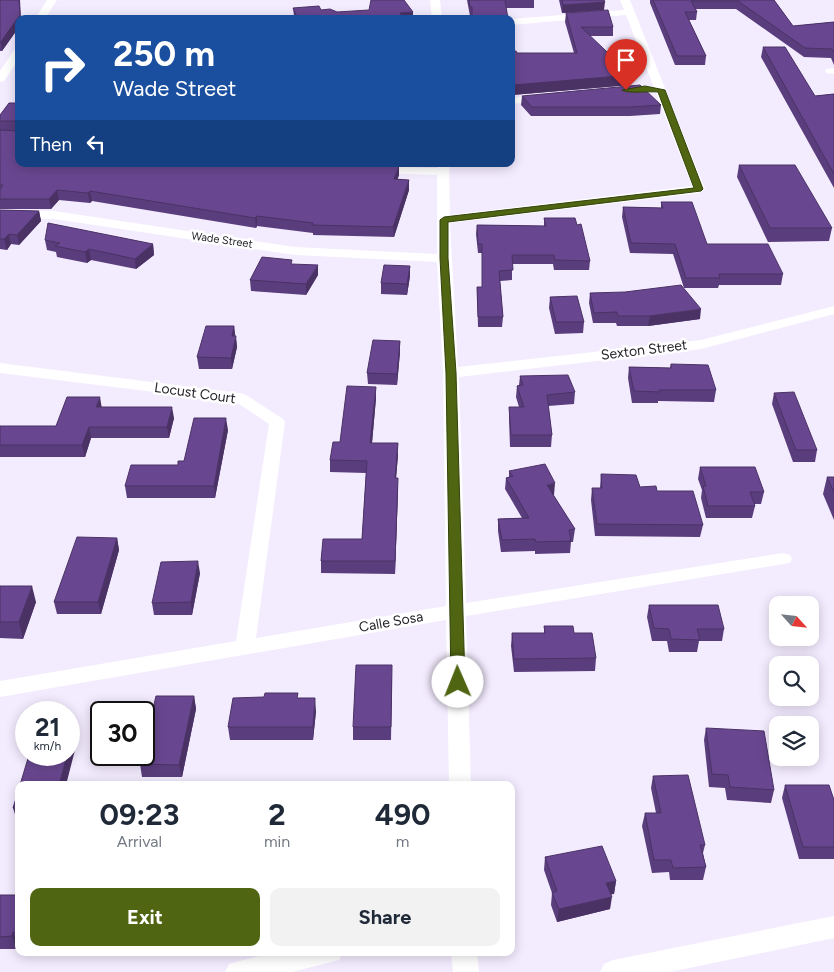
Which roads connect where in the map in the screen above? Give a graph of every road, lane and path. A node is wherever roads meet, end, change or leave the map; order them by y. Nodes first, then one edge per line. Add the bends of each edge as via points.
1 (52, 0) edge
2 (435, 0) edge
3 (625, 0) edge
4 (630, 12) junction
5 (43, 15) edge
6 (437, 15) edge
7 (515, 22) edge
8 (15, 63) edge
9 (0, 64) edge
10 (0, 79) edge
11 (645, 88) edge
12 (661, 90) junction
13 (559, 96) edge
14 (515, 101) edge
15 (360, 168) edge
16 (443, 168) edge
17 (0, 214) edge
18 (444, 220) junction
19 (444, 258) junction
20 (834, 310) edge
21 (0, 368) edge
22 (451, 373) junction
23 (783, 559) dead end
24 (457, 611) junction
25 (245, 648) junction
26 (0, 689) edge
27 (460, 781) edge
28 (834, 927) edge
29 (312, 956) edge
30 (464, 956) edge
31 (238, 972) edge
32 (466, 972) edge
33 (613, 972) edge

1 - 5 street
2 - 6 street
3 - 4 street
4 - 7 street
4 - 12 street
8 - 9 street
8 - 10 street
11 - 12 street
12 - 18 street via 698,189
13 - 14 street
15 - 16 street
16 - 18 street
17 - 19 street, Wade Street via 54,216 295,251
18 - 19 street
19 - 22 street
20 - 22 street, Sexton Street via 701,344
21 - 25 street, Locust Court via 240,398 277,422
22 - 24 street
23 - 24 street, Calle Sosa
24 - 25 street, Calle Sosa
24 - 27 street
25 - 26 street, Calle Sosa
28 - 33 street
29 - 31 street
30 - 32 street

